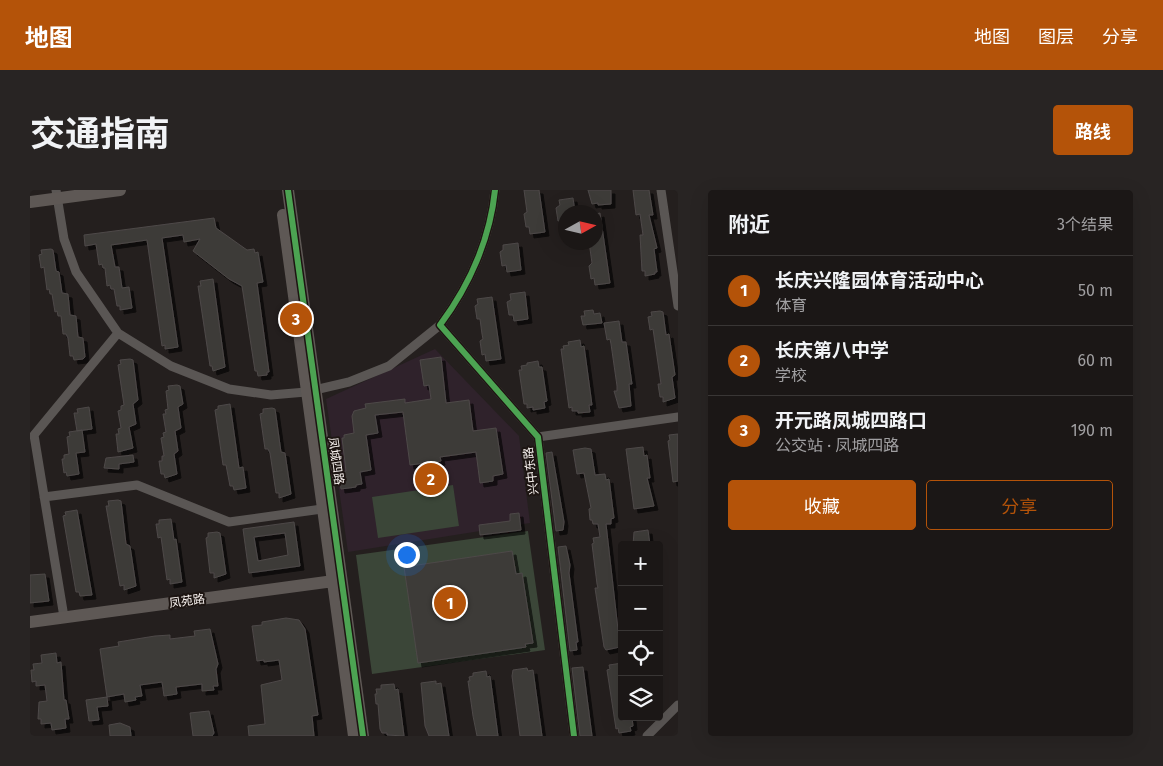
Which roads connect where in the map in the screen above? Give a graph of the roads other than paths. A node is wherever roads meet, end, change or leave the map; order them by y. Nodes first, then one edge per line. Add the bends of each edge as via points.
1 (120, 190) edge
2 (279, 190) edge
3 (288, 190) edge
4 (495, 190) edge
5 (661, 190) edge
6 (57, 194) edge
7 (30, 202) edge
8 (678, 306) edge
9 (440, 325) junction
10 (118, 332) junction
11 (310, 391) junction
12 (678, 416) edge
13 (538, 437) junction
14 (44, 497) junction
15 (322, 509) junction
16 (338, 580) junction
17 (64, 617) junction
18 (30, 622) edge
19 (678, 705) edge
20 (354, 736) edge
21 (363, 736) edge
22 (574, 736) edge
23 (647, 736) edge

1 - 6 street
2 - 11 street, 凤城四路
3 - 11 street, 凤城四路
4 - 9 street via 485,241 458,301
5 - 8 street
6 - 7 street
6 - 10 street via 64,239 76,272
9 - 11 street via 389,366 349,382
9 - 13 street, 兴中东路
10 - 11 street via 171,366 229,389 271,395
10 - 14 street via 34,435
11 - 15 street, 凤城四路
11 - 16 street, 凤城四路
12 - 13 street
13 - 22 street, 兴中东路
14 - 15 street via 137,485 229,522
14 - 17 street
15 - 16 street, 凤城四路
16 - 17 street, 凤苑路
16 - 20 street, 凤城四路
16 - 21 street, 凤城四路
17 - 18 street, 凤苑路
19 - 23 street

